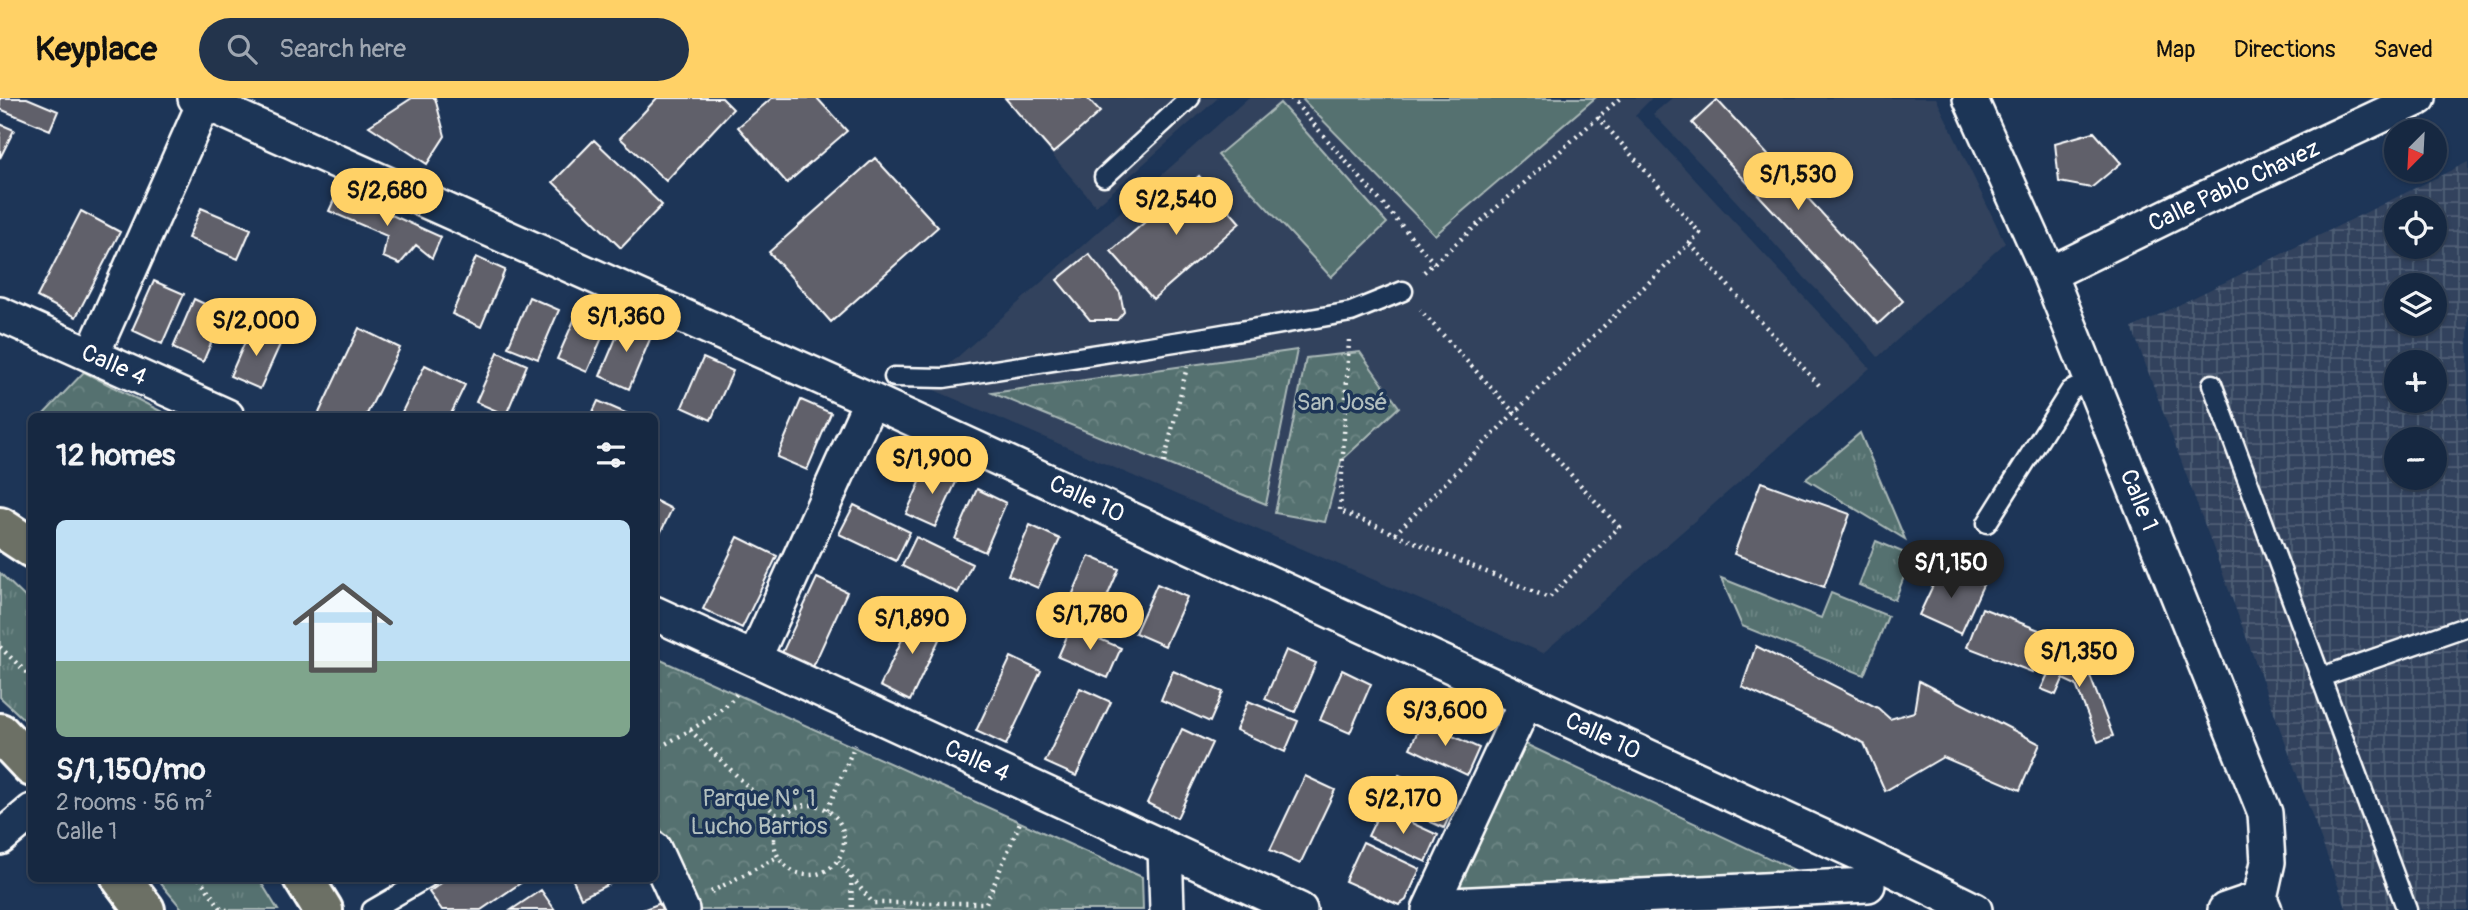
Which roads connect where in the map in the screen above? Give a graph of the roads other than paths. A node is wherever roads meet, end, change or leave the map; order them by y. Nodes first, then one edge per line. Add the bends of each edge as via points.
1 (1191, 98) edge
2 (1970, 98) edge
3 (2419, 98) edge
4 (202, 100) edge
5 (2381, 107) edge
6 (1104, 177) dead end
7 (2049, 274) junction
8 (1403, 291) road end
9 (0, 314) edge
10 (92, 355) junction
11 (894, 377) dead end
12 (2091, 380) junction
13 (2212, 384) dead end
14 (870, 400) junction
15 (220, 413) edge
16 (1987, 523) dead end
17 (0, 527) edge
18 (28, 545) edge
19 (658, 615) edge
20 (2468, 626) edge
21 (754, 659) junction
22 (2321, 677) junction
23 (1526, 701) junction
24 (0, 733) edge
25 (28, 763) edge
26 (28, 814) edge
27 (0, 838) edge
28 (1165, 848) junction
29 (658, 858) edge
30 (124, 882) edge
31 (306, 882) edge
32 (420, 882) edge
33 (1868, 884) edge
34 (2263, 904) edge
35 (1430, 908) edge
36 (681, 909) edge
37 (145, 910) edge
38 (323, 910) edge
39 (372, 910) edge
40 (1167, 910) edge
41 (1300, 910) edge
42 (1975, 910) edge
43 (2225, 910) edge
44 (2407, 910) edge

1 - 6 lane
2 - 7 street, Calle 1
3 - 5 street, Calle Pablo Chavez
4 - 10 street
4 - 14 street, Calle 10
5 - 7 street, Calle Pablo Chavez
7 - 12 street, Calle 1
8 - 11 lane via 1351,312 1194,339 944,378
9 - 10 street, Calle 4
10 - 15 street, Calle 4
12 - 16 lane via 2070,391
12 - 34 street, Calle 1 via 2265,813
13 - 22 lane
14 - 21 street
14 - 23 street, Calle 10
17 - 18 main road
19 - 21 street, Calle 4
20 - 22 lane
21 - 28 street, Calle 4
22 - 44 lane
23 - 33 street, Calle 10
23 - 35 street
24 - 25 main road
26 - 27 street
28 - 40 street
28 - 41 street, Calle 4
29 - 36 street
30 - 37 main road
31 - 38 main road
32 - 39 lane
33 - 35 street
33 - 42 street, Calle 10
34 - 43 street

